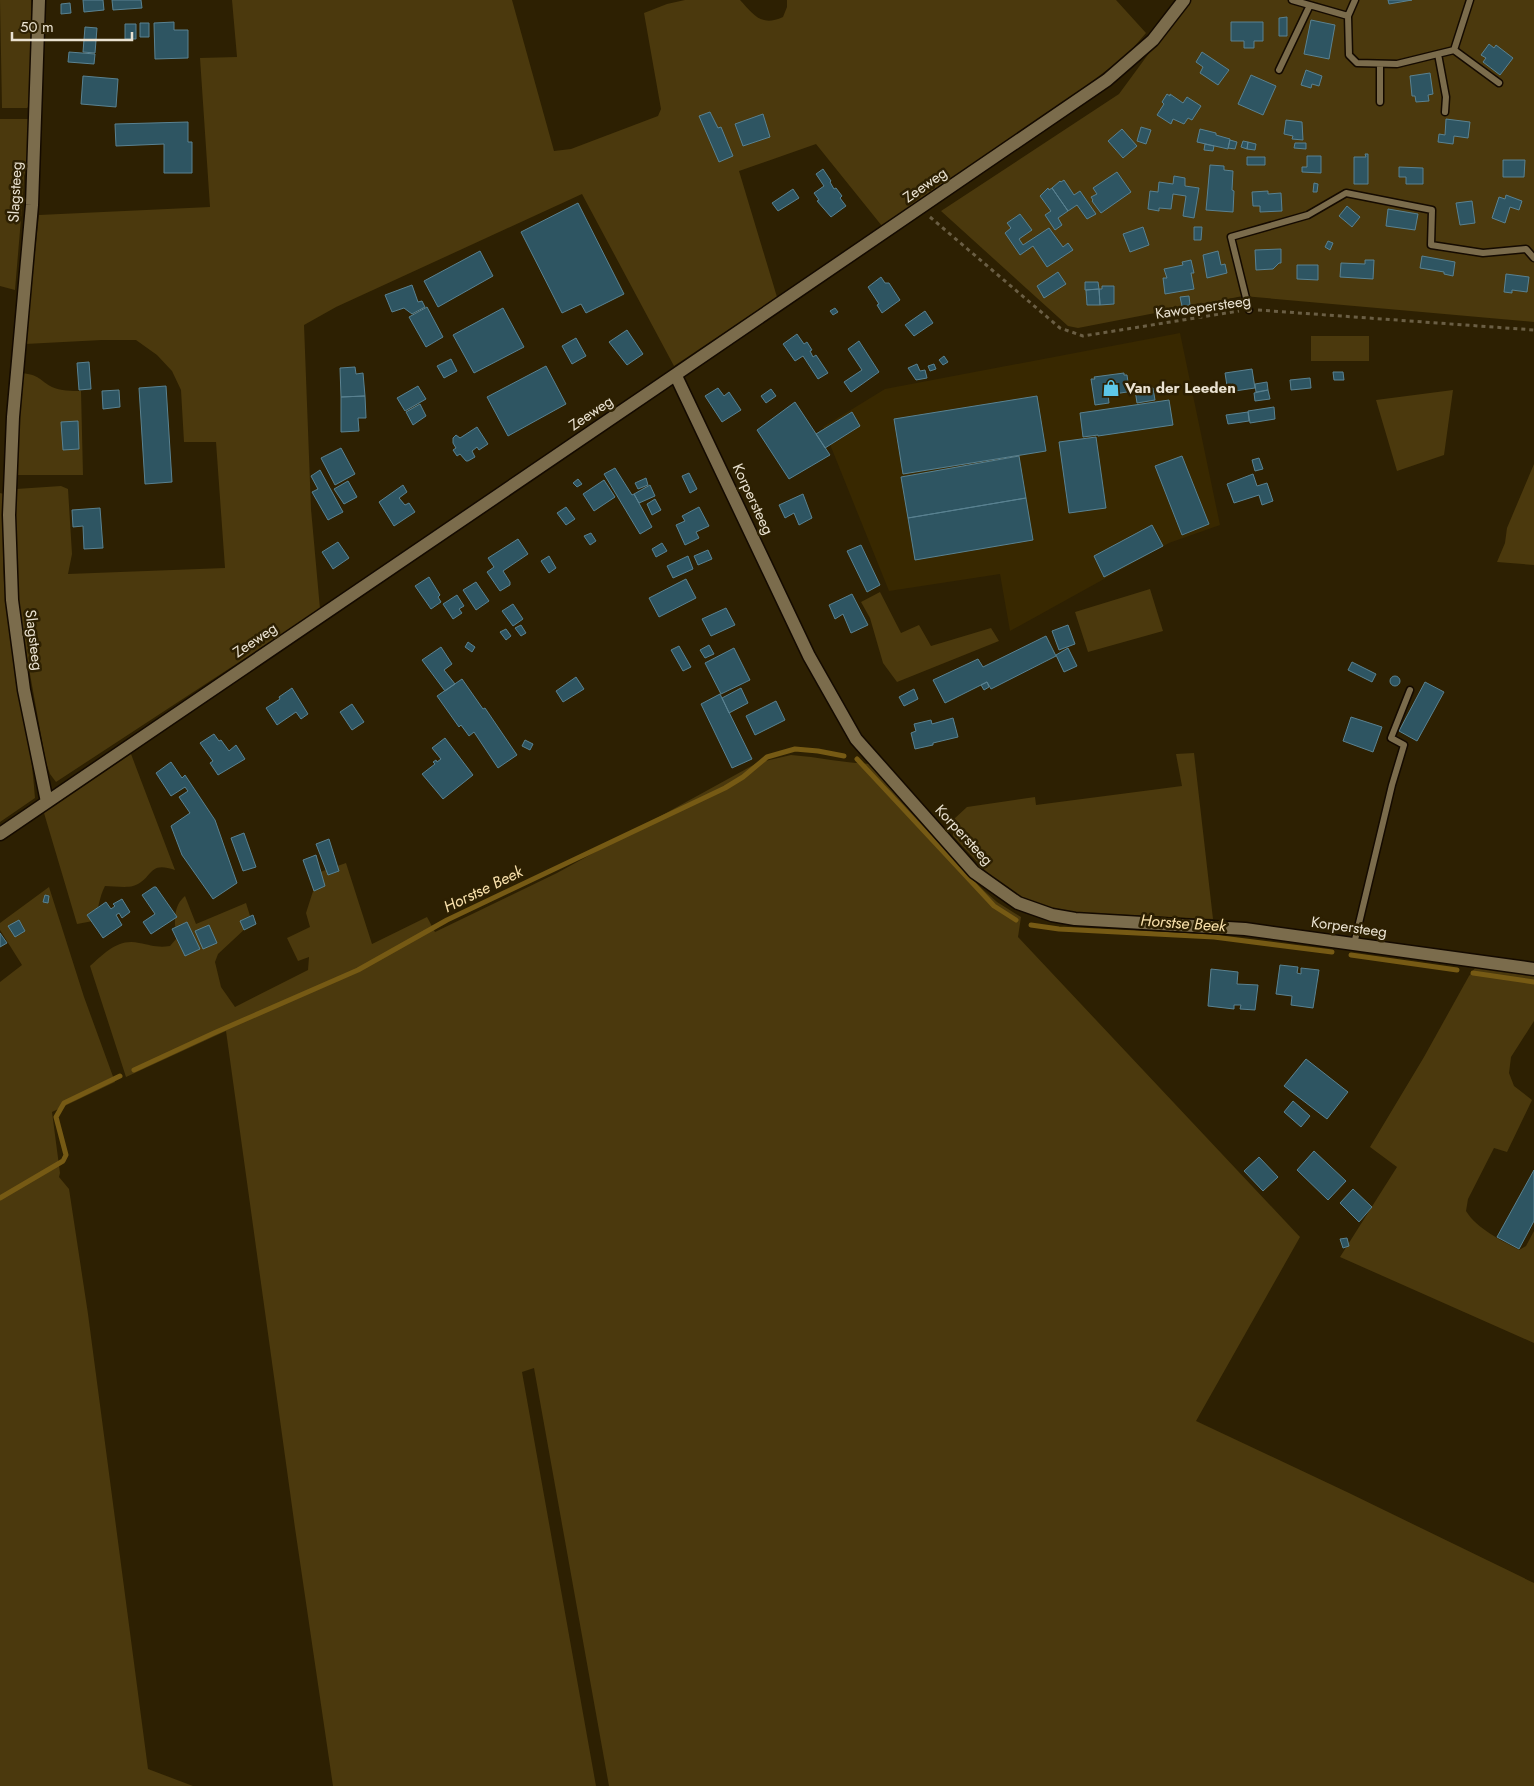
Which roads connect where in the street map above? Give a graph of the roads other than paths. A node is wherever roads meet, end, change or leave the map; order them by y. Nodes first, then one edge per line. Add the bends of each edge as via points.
1 (39, 0) edge
2 (1184, 0) edge
3 (1292, 0) edge
4 (1355, 0) edge
5 (1470, 0) edge
6 (1310, 5) junction
7 (1348, 16) junction
8 (1454, 50) junction
9 (1438, 54) junction
10 (1380, 64) junction
11 (1279, 70) dead end
12 (1499, 83) dead end
13 (1380, 102) dead end
14 (1445, 112) dead end
15 (1534, 258) edge
16 (1249, 310) road end
17 (676, 376) junction
18 (1410, 690) dead end
19 (47, 802) junction
20 (0, 834) edge
21 (1354, 944) junction
22 (1534, 969) edge

1 - 19 street, Slagsteeg via 32,205 13,417 9,514 12,600 24,690
2 - 17 street, Zeeweg via 1153,40 1107,80
3 - 6 lane
4 - 7 lane
5 - 8 lane
6 - 7 lane
6 - 11 lane
7 - 10 lane via 1349,55 1357,63
8 - 9 lane
8 - 12 lane
9 - 10 lane via 1397,64
9 - 14 lane via 1446,98
10 - 13 lane
15 - 16 lane via 1526,249 1483,253 1431,245 1432,210 1346,193 1308,215 1231,237
17 - 19 street, Zeeweg
17 - 21 street, Korpersteeg via 809,656 856,739 974,872 1018,903 1052,916 1245,929
18 - 21 lane via 1391,738 1404,745
19 - 20 street, Zeeweg
21 - 22 street, Korpersteeg

